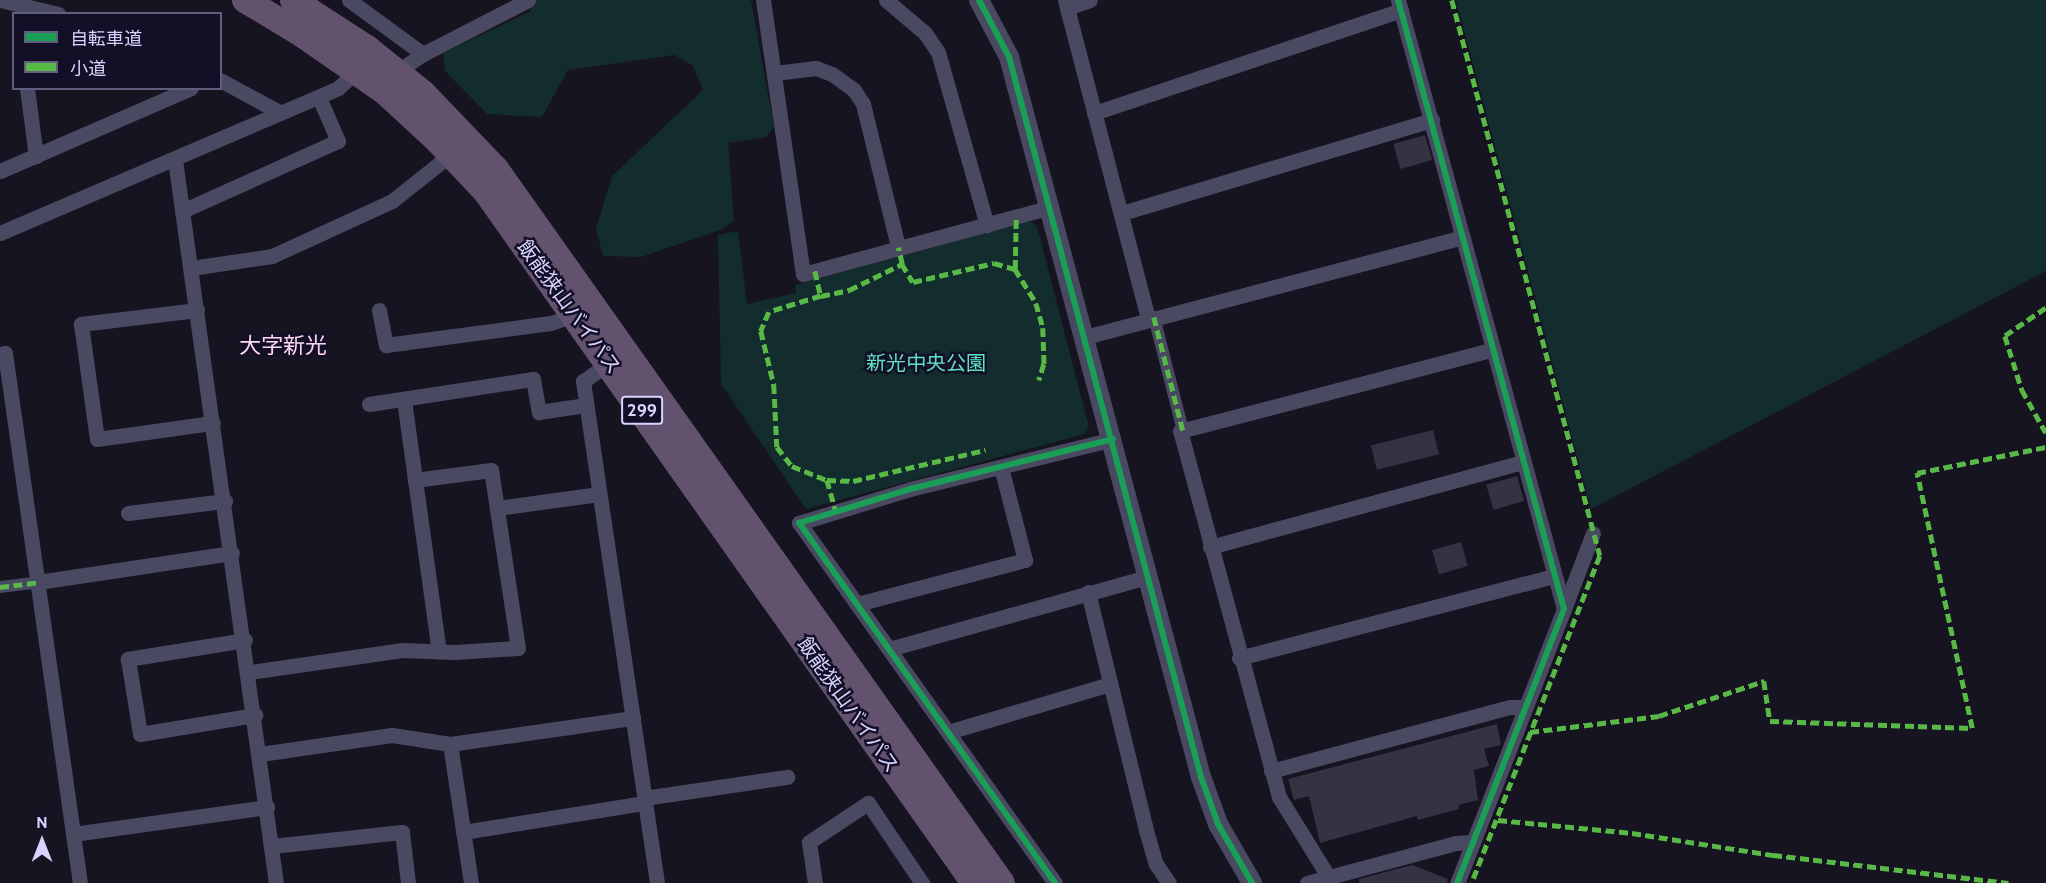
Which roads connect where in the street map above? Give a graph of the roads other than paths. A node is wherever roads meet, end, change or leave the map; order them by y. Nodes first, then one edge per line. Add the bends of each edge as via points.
1 (245, 0) edge
2 (293, 0) edge
3 (349, 0) edge
4 (528, 0) edge
5 (763, 0) edge
6 (886, 0) edge
7 (979, 0) edge
8 (1090, 0) edge
9 (1066, 4) edge
10 (1399, 5) edge
11 (11, 6) edge
12 (46, 12) edge
13 (423, 54) junction
14 (356, 72) junction
15 (397, 72) junction
16 (775, 73) junction
17 (222, 81) edge
18 (27, 90) edge
19 (186, 90) edge
20 (319, 97) junction
21 (281, 113) junction
22 (1094, 113) junction
23 (1432, 120) junction
24 (451, 154) junction
25 (36, 156) junction
26 (175, 160) junction
27 (0, 171) edge
28 (1051, 207) junction
29 (182, 211) junction
30 (1122, 213) junction
31 (987, 225) junction
32 (0, 233) edge
33 (1463, 237) junction
34 (898, 247) junction
35 (191, 268) junction
36 (197, 310) junction
37 (379, 310) dead end
38 (574, 315) junction
39 (1151, 318) junction
40 (1085, 337) junction
41 (1492, 350) junction
42 (0, 354) edge
43 (609, 363) junction
44 (404, 400) junction
45 (369, 404) dead end
46 (586, 405) junction
47 (213, 423) junction
48 (1183, 430) junction
49 (1113, 439) junction
50 (1523, 462) junction
51 (1001, 467) junction
52 (415, 480) junction
53 (599, 494) junction
54 (225, 501) junction
55 (497, 508) junction
56 (128, 513) dead end
57 (1593, 533) dead end
58 (1210, 547) junction
59 (232, 553) junction
60 (1554, 576) junction
61 (1147, 577) junction
62 (38, 582) junction
63 (0, 587) edge
64 (1088, 592) junction
65 (857, 604) junction
66 (1564, 609) junction
67 (245, 640) junction
68 (889, 649) junction
69 (440, 652) junction
70 (1239, 658) junction
71 (250, 672) junction
72 (1110, 684) junction
73 (1525, 707) junction
74 (255, 715) junction
75 (633, 718) junction
76 (948, 732) junction
77 (450, 744) junction
78 (260, 754) junction
79 (1271, 771) junction
80 (787, 777) dead end
81 (645, 800) junction
82 (267, 807) junction
83 (463, 831) junction
84 (74, 834) junction
85 (1473, 842) junction
86 (272, 846) junction
87 (1320, 880) edge
88 (654, 882) edge
89 (80, 883) edge
90 (276, 883) edge
91 (408, 883) edge
92 (471, 883) edge
93 (815, 883) edge
94 (922, 883) edge
95 (974, 883) edge
96 (1002, 883) edge
97 (1055, 883) edge
98 (1170, 883) edge
99 (1252, 883) edge
100 (1457, 883) edge

1 - 14 highway, 飯能狭山バイパス / 299
2 - 15 highway, 飯能狭山バイパス / 299
3 - 13 street
4 - 13 street
5 - 16 street
6 - 31 street via 925,33 938,52
7 - 28 street via 1010,57
8 - 9 street
9 - 22 street
10 - 22 street
10 - 23 street
11 - 12 street
13 - 15 street
14 - 20 street via 338,88
14 - 24 highway, 飯能狭山バイパス / 299 via 385,92
15 - 96 highway, 飯能狭山バイパス / 299 via 450,119 496,169
16 - 34 street via 816,68 854,90 863,104
16 - 34 street via 803,274
17 - 21 street
18 - 25 street
19 - 25 street
20 - 21 street
20 - 29 street via 338,141
21 - 26 street
22 - 30 street
23 - 30 street
23 - 33 street
24 - 35 street via 392,201 272,256
24 - 38 highway, 飯能狭山バイパス / 299 via 486,192
25 - 27 street
26 - 29 street
26 - 32 street
28 - 31 street
28 - 40 street
29 - 35 street
30 - 39 street
31 - 34 street
33 - 39 street
33 - 41 street
35 - 36 street
36 - 47 street
36 - 47 street via 81,324 97,439
37 - 38 street via 386,345 551,322
38 - 43 highway, 飯能狭山バイパス / 299
39 - 40 street
39 - 48 street
40 - 49 street
41 - 48 street
41 - 50 street
42 - 62 street via 5,353
43 - 46 street via 582,381
43 - 95 highway, 飯能狭山バイパス / 299
44 - 45 street
44 - 46 street via 533,379 538,412
44 - 52 street
46 - 53 street
47 - 54 street
48 - 58 street via 1180,431
49 - 51 street
49 - 61 street
50 - 58 street
50 - 60 street
51 - 65 street via 1025,560
51 - 65 street via 910,489 799,524
52 - 55 street via 491,470
52 - 69 street
53 - 55 street
53 - 75 street
54 - 56 street
54 - 59 street
55 - 69 street via 518,648
57 - 66 street
58 - 70 street
59 - 62 street
59 - 67 street
60 - 66 street
60 - 70 street
61 - 64 street
61 - 99 street via 1208,798 1230,849
62 - 63 street
62 - 84 street
64 - 68 street
64 - 72 street
65 - 68 street
66 - 73 street
67 - 71 street
67 - 74 street via 128,659 140,734
68 - 76 street
69 - 71 street via 402,650
70 - 79 street
71 - 74 street
72 - 76 street
72 - 98 street via 1156,864
73 - 79 street via 1510,707
73 - 85 street
74 - 78 street
75 - 77 street
75 - 81 street
76 - 97 street
77 - 78 street via 392,735
77 - 83 street
78 - 82 street
79 - 87 street via 1279,797
80 - 81 street
81 - 83 street
81 - 88 street
82 - 84 street
82 - 86 street
83 - 92 street
84 - 89 street
85 - 87 street via 1455,843
85 - 100 street
86 - 90 street
86 - 91 street via 402,832
93 - 94 street via 809,842 868,803

